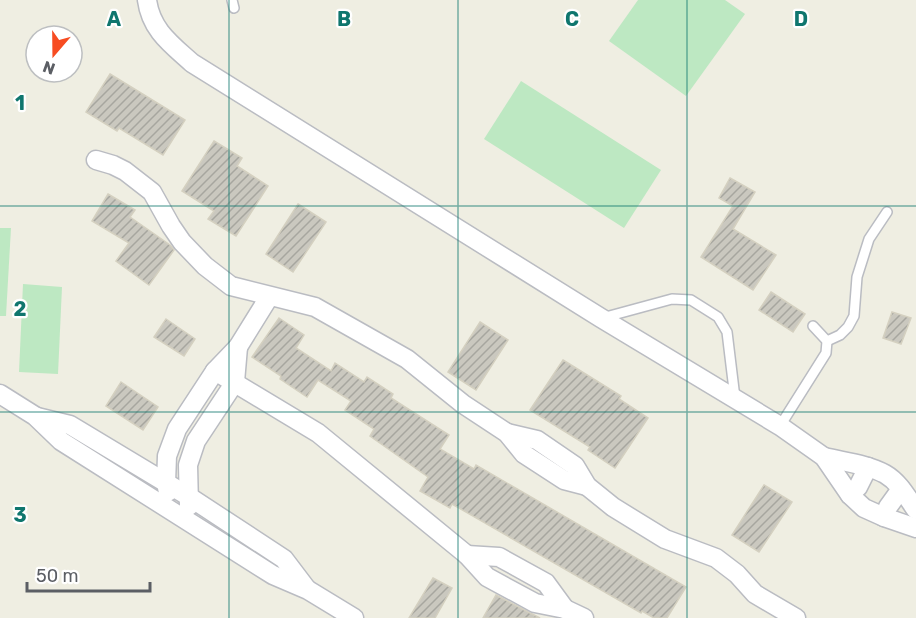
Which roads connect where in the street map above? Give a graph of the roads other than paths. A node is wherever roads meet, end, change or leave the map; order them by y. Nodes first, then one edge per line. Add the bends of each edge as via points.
1 (147, 0) edge
2 (96, 160) dead end
3 (887, 212) dead end
4 (269, 297) junction
5 (601, 318) junction
6 (813, 326) dead end
7 (827, 341) junction
8 (238, 347) junction
9 (215, 371) junction
10 (235, 382) junction
11 (0, 394) edge
12 (735, 398) junction
13 (188, 411) junction
14 (35, 416) junction
15 (207, 424) junction
16 (780, 426) junction
17 (824, 457) junction
18 (868, 467) junction
19 (166, 483) junction
20 (901, 489) junction
21 (850, 495) junction
22 (188, 496) junction
23 (916, 510) edge
24 (173, 512) junction
25 (884, 517) junction
26 (191, 523) junction
27 (916, 528) edge
28 (308, 590) junction
29 (354, 618) edge
30 (584, 618) edge
31 (796, 618) edge

1 - 5 street via 157,30 192,63
2 - 4 street via 125,171 152,192 182,242 205,266 231,286
3 - 7 lane via 869,239 857,277 854,315 840,335
4 - 8 street
4 - 31 street via 315,308 407,359 507,433 537,440 575,466 587,486 613,507 665,539 716,558 754,594
5 - 12 street
5 - 12 lane via 672,299 691,300 718,317 727,332
6 - 7 lane
7 - 16 lane via 826,353
8 - 9 street
8 - 10 street
9 - 10 street
9 - 13 street
10 - 15 street
10 - 30 street via 318,433 467,555 498,557 546,583 565,609
11 - 14 street
12 - 16 street
13 - 15 street
13 - 19 street via 167,456
14 - 19 street via 70,425
14 - 24 street via 61,441
15 - 22 street via 188,465
16 - 17 street
17 - 18 street
17 - 21 street
18 - 20 street via 886,475
18 - 21 street
19 - 22 street
19 - 24 street
20 - 23 street
20 - 25 street
21 - 25 street via 864,508
22 - 26 street
22 - 28 street via 284,559
24 - 26 street
25 - 27 street
26 - 28 street via 273,575
28 - 29 street

